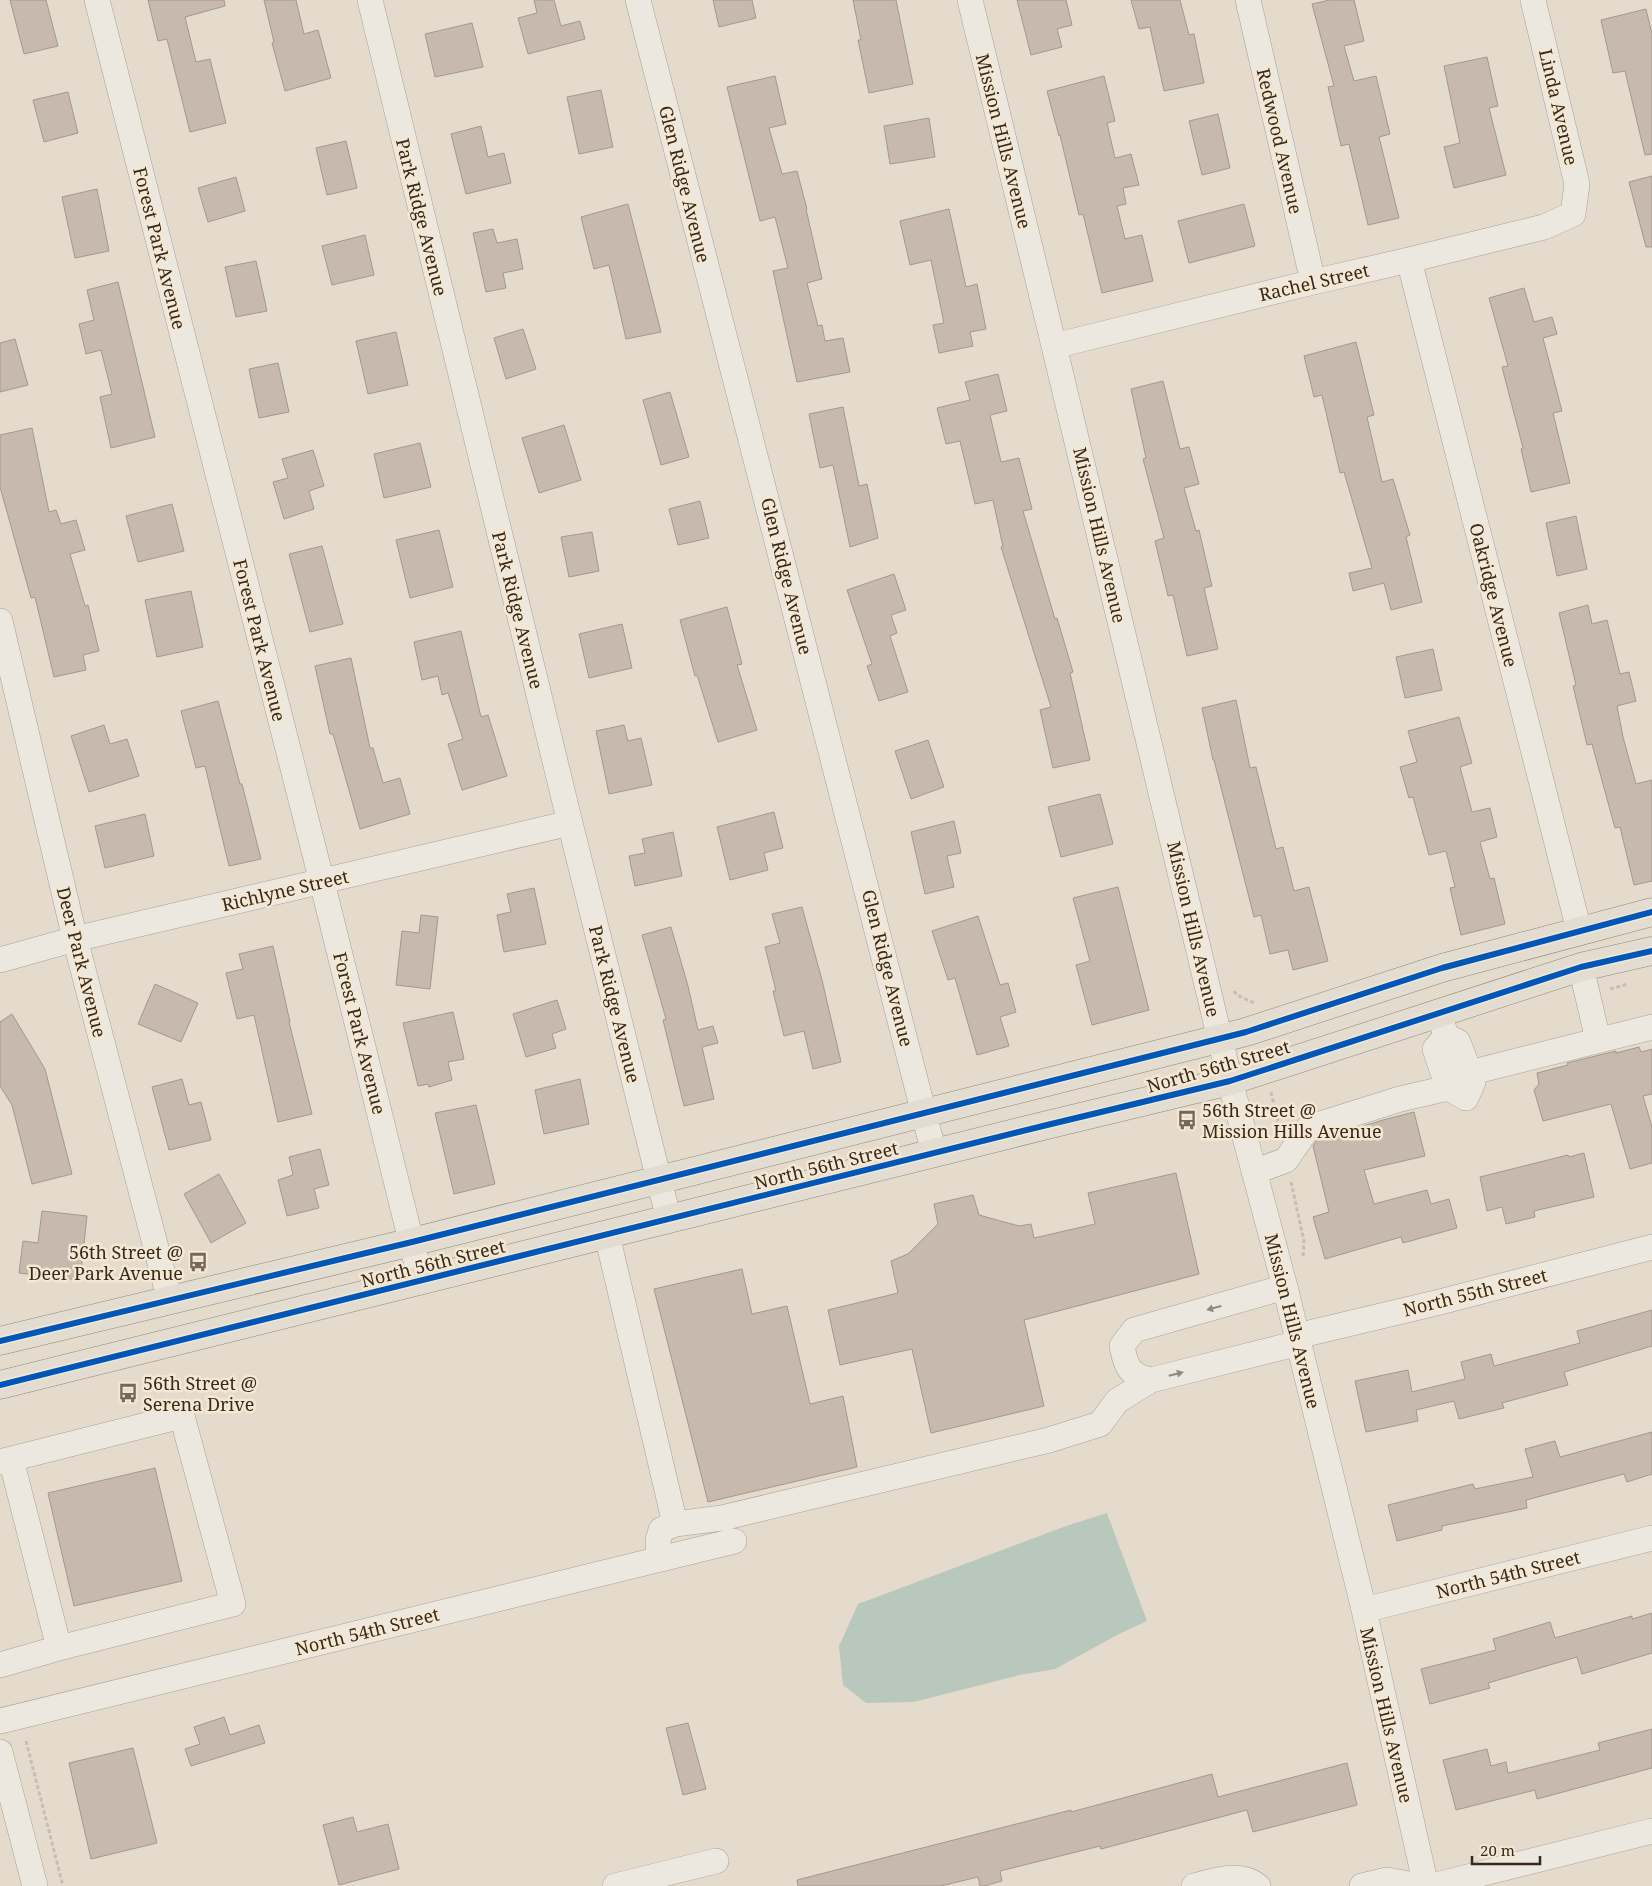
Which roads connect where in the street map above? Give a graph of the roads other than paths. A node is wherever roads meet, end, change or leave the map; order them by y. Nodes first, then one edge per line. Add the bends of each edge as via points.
1 (97, 0) edge
2 (370, 0) edge
3 (638, 0) edge
4 (970, 0) edge
5 (1248, 0) edge
6 (1533, 0) edge
7 (1573, 214) joint
8 (1410, 260) junction
9 (1313, 282) junction
10 (1054, 346) junction
11 (0, 621) edge
12 (570, 823) junction
13 (322, 882) junction
14 (1652, 912) edge
15 (1580, 930) junction
16 (75, 939) junction
17 (1652, 951) edge
18 (0, 960) edge
19 (1582, 967) junction
20 (1442, 1025) junction
21 (1652, 1026) edge
22 (1220, 1038) junction
23 (1598, 1040) junction
24 (1469, 1073) junction
25 (1230, 1081) junction
26 (1448, 1088) junction
27 (925, 1113) junction
28 (934, 1153) junction
29 (1254, 1172) junction
30 (658, 1180) junction
31 (669, 1220) junction
32 (607, 1235) junction
33 (412, 1242) junction
34 (1652, 1247) edge
35 (421, 1281) junction
36 (1285, 1287) junction
37 (170, 1301) junction
38 (0, 1341) edge
39 (1291, 1343) junction
40 (1151, 1380) junction
41 (0, 1386) edge
42 (6, 1460) edge
43 (675, 1524) junction
44 (1652, 1538) edge
45 (734, 1541) dead end
46 (659, 1560) junction
47 (1364, 1610) junction
48 (59, 1648) junction
49 (0, 1665) edge
50 (0, 1722) edge
51 (0, 1752) edge
52 (8, 1819) edge
53 (1652, 1831) edge
54 (716, 1861) dead end
55 (35, 1886) edge
56 (615, 1886) edge
57 (1194, 1886) edge
58 (1258, 1886) edge
59 (1362, 1886) edge
60 (1420, 1886) edge
61 (1426, 1886) edge
62 (1432, 1886) edge

1 - 13 street, Forest Park Avenue
2 - 12 street, Park Ridge Avenue
3 - 27 street, Glen Ridge Avenue
4 - 10 street, Mission Hills Avenue
5 - 9 street, Redwood Avenue
6 - 7 street, Linda Avenue via 1577,184
7 - 8 street, Rachel Street via 1544,227
8 - 9 street, Rachel Street
8 - 15 street, Oakridge Avenue
9 - 10 street, Rachel Street
10 - 22 street, Mission Hills Avenue
11 - 16 street, Deer Park Avenue
12 - 13 street, Richlyne Street
12 - 30 street, Park Ridge Avenue
13 - 16 street, Richlyne Street
13 - 33 street, Forest Park Avenue
14 - 15 main road, North 56th Street
15 - 22 main road, North 56th Street via 1442,968
16 - 18 street, Richlyne Street
16 - 37 street, Deer Park Avenue
17 - 19 main road, North 56th Street
19 - 20 main road, North 56th Street
19 - 23 street
20 - 24 street via 1458,1042
20 - 25 main road, North 56th Street
20 - 26 street via 1435,1050
21 - 23 street
22 - 25 street, Mission Hills Avenue
22 - 27 main road, North 56th Street
23 - 24 street
24 - 26 street via 1473,1082 1466,1098
25 - 28 main road, North 56th Street
25 - 29 street, Mission Hills Avenue
26 - 29 street via 1400,1099 1308,1128 1286,1160
27 - 28 street, Glen Ridge Avenue
27 - 30 main road, North 56th Street
28 - 31 main road, North 56th Street
29 - 36 street, Mission Hills Avenue
30 - 31 street, Park Ridge Avenue
30 - 33 main road, North 56th Street
31 - 32 main road, North 56th Street
32 - 35 main road, North 56th Street
32 - 43 street
33 - 35 street, Forest Park Avenue
33 - 37 main road, North 56th Street
34 - 39 street, North 55th Street
35 - 41 main road, North 56th Street
36 - 39 street, Mission Hills Avenue
36 -> 40 street via 1134,1330 1122,1346 1126,1365 1137,1377
37 - 38 main road, North 56th Street
40 -> 39 street, North 55th Street
39 - 47 street, Mission Hills Avenue
40 - 43 street, North 55th Street via 1117,1401 1100,1424 1049,1440 722,1518
42 - 48 street
42 - 48 street via 182,1416 233,1604
43 - 46 street via 661,1530
44 - 47 street, North 54th Street
45 - 46 street, North 54th Street
46 - 50 street, North 54th Street
47 - 61 street, Mission Hills Avenue
48 - 49 street
51 - 52 street
52 - 55 street
53 - 62 street
54 - 56 street
57 - 58 street via 1226,1877 1251,1881
59 - 60 street via 1387,1880

